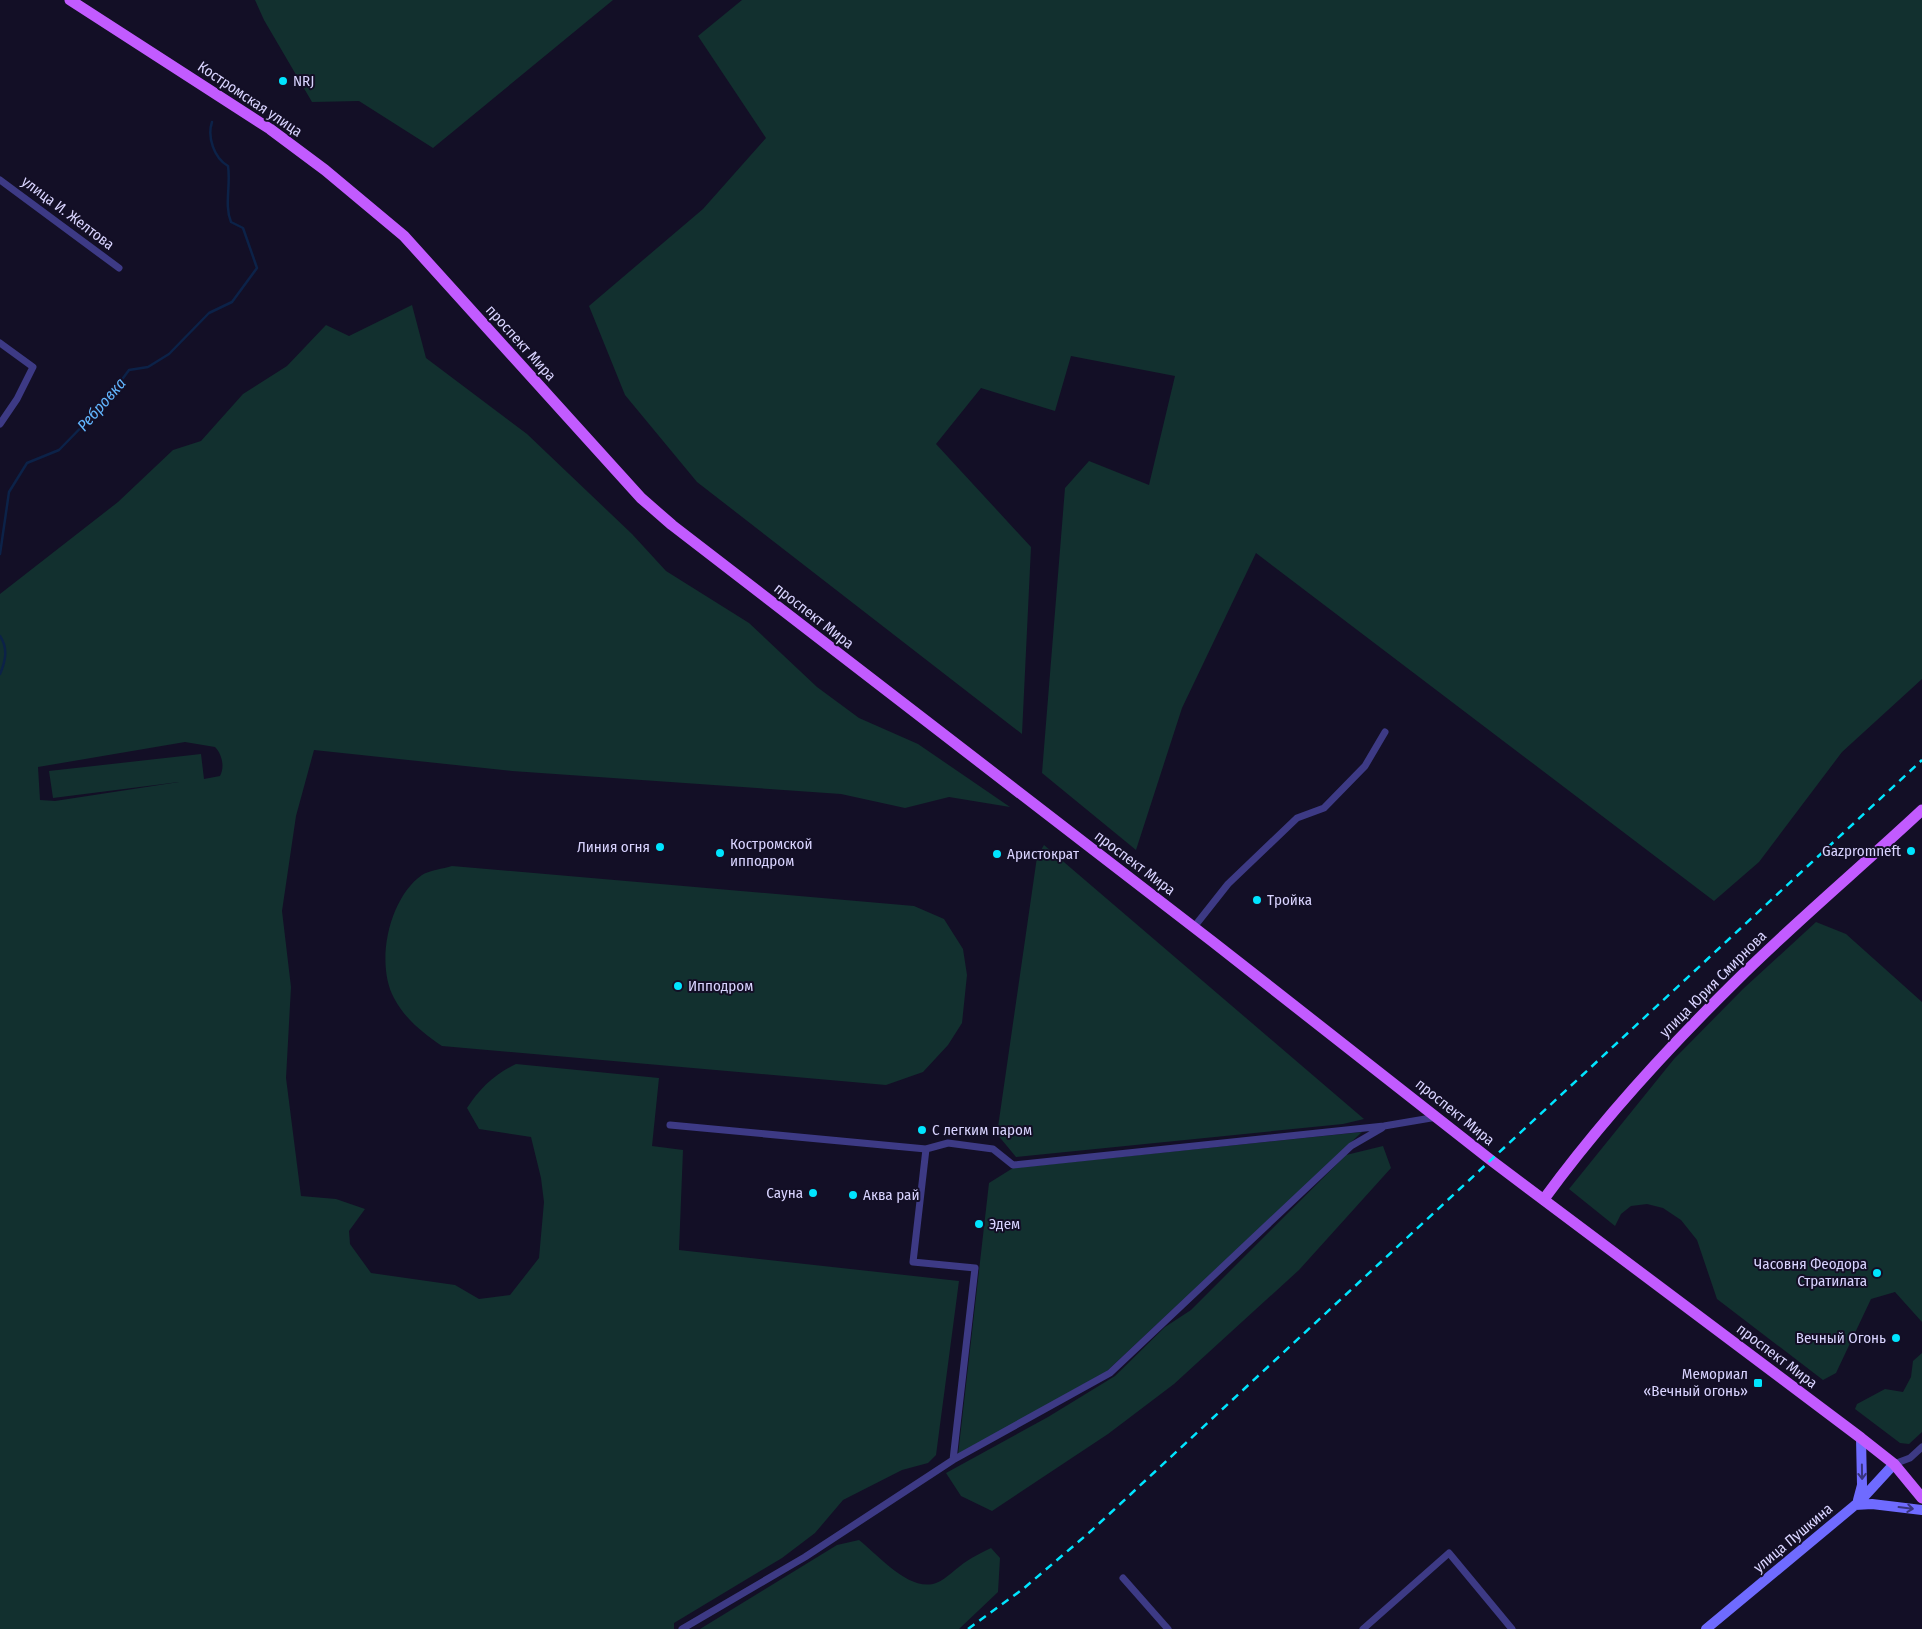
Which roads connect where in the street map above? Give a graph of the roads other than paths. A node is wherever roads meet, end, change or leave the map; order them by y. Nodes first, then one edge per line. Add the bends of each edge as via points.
1 (70, 0) edge
2 (0, 180) edge
3 (404, 236) joint
4 (119, 268) dead end
5 (0, 343) edge
6 (0, 424) edge
7 (1384, 732) dead end
8 (1922, 810) edge
9 (1194, 927) junction
10 (1437, 1117) junction
11 (670, 1125) dead end
12 (1384, 1126) junction
13 (926, 1150) junction
14 (1544, 1199) junction
15 (1861, 1438) junction
16 (1922, 1447) edge
17 (953, 1460) junction
18 (1894, 1464) junction
19 (1922, 1498) edge
20 (1855, 1505) junction
21 (1922, 1510) edge
22 (1123, 1578) dead end
23 (682, 1629) edge
24 (1168, 1629) edge
25 (1363, 1629) edge
26 (1512, 1629) edge
27 (1706, 1629) edge

1 - 3 main road, Костромская улица via 270,129
2 - 4 street, улица И. Желтова
3 - 9 main road, проспект Мира via 641,498
5 - 6 street via 33,367
7 - 9 street via 1365,766 1324,808 1297,818 1228,884
8 - 14 main road, улица Юрия Смирнова via 1749,968 1672,1045 1623,1100
9 - 10 main road, проспект Мира
10 - 12 street
10 - 14 main road, проспект Мира
11 - 13 street
12 - 13 street via 1014,1165 993,1149 948,1143
12 - 17 street via 1351,1146 1110,1373
13 - 17 street via 913,1262 975,1268
14 - 15 main road, проспект Мира
15 - 18 main road, проспект Мира
15 -> 20 street via 1862,1485
16 - 18 street via 1910,1458
17 - 23 street via 805,1557
18 - 19 main road, проспект Мира
18 - 20 street, улица Пушкина
20 -> 21 street
20 - 27 street, улица Пушкина
22 - 24 street
25 - 26 street via 1449,1553

